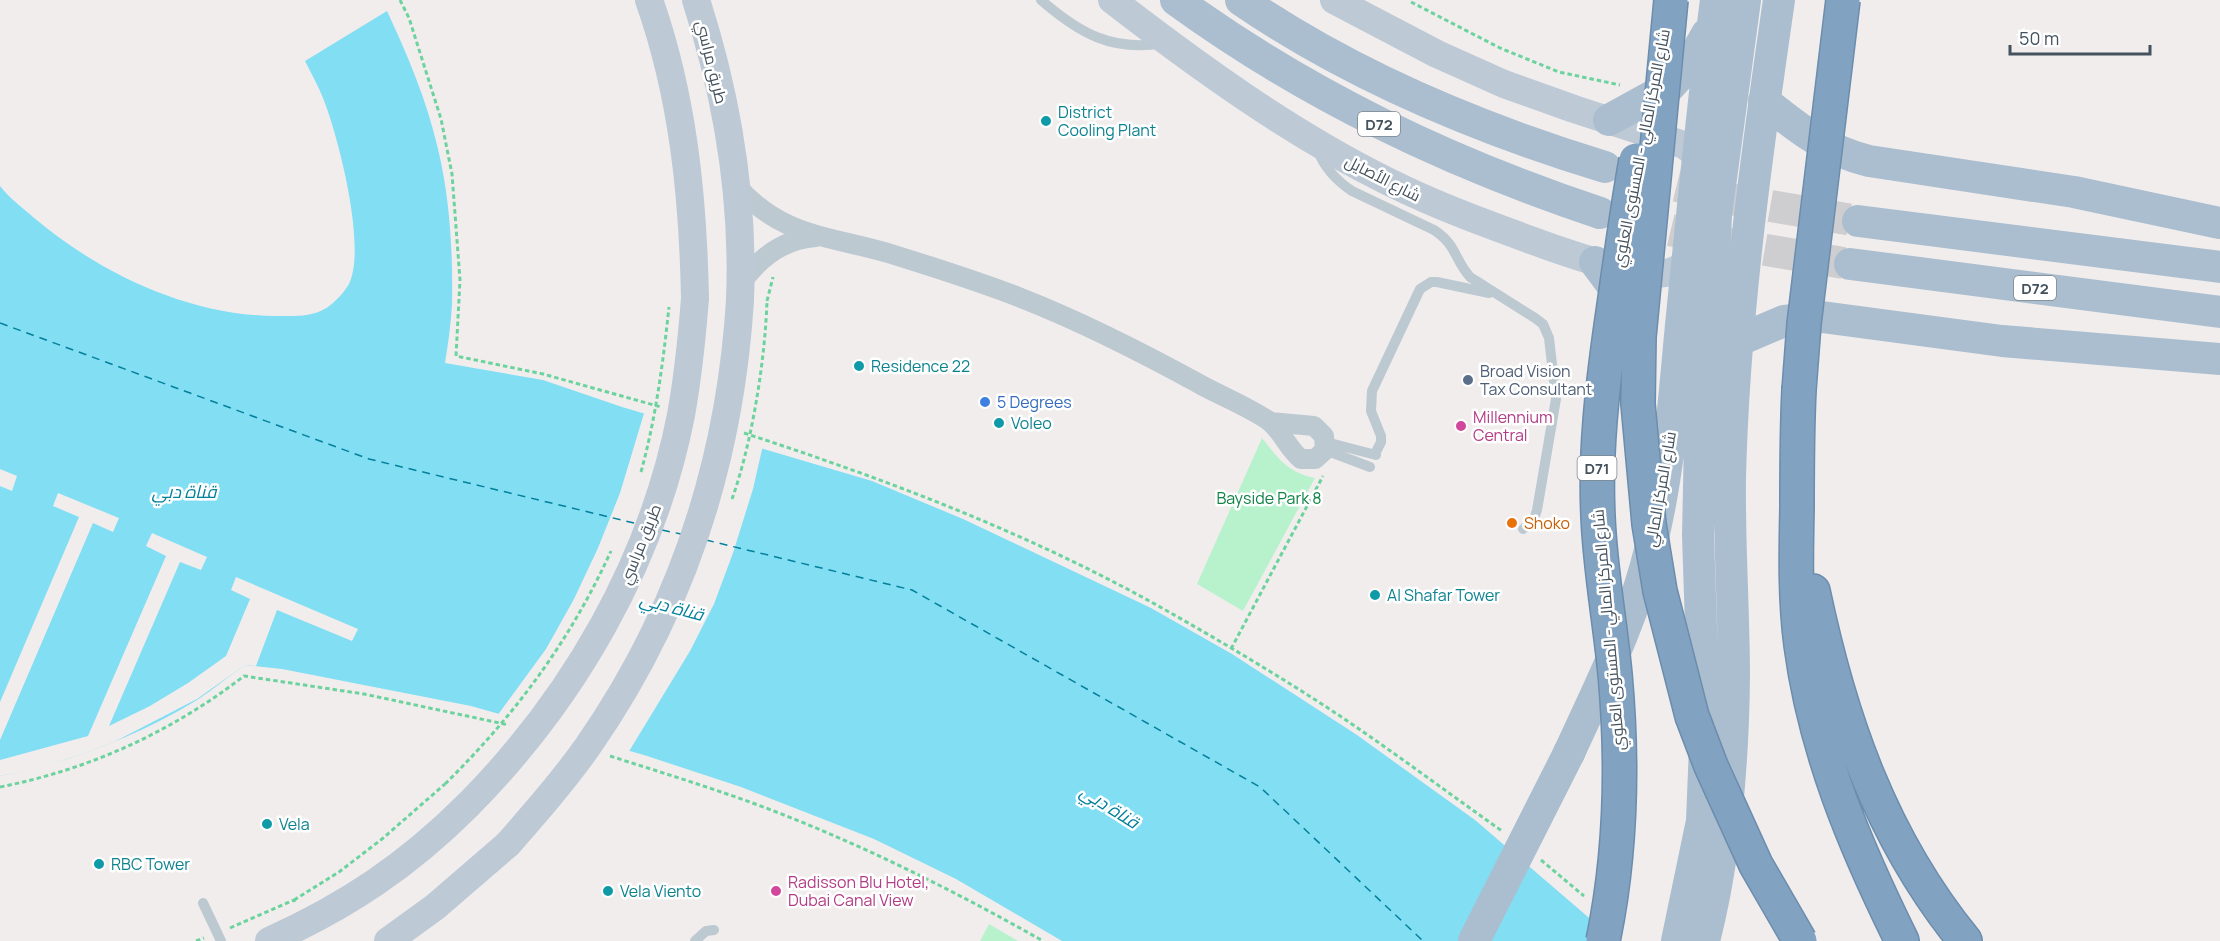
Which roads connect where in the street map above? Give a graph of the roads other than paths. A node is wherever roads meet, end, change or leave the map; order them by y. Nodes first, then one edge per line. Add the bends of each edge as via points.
1 (649, 0) edge
2 (696, 0) edge
3 (1041, 0) edge
4 (1112, 0) edge
5 (1176, 0) edge
6 (1241, 0) edge
7 (1334, 0) edge
8 (1670, 0) edge
9 (1745, 0) edge
10 (1779, 0) edge
11 (1842, 0) edge
12 (1715, 12) edge
13 (1167, 42) junction
14 (1764, 100) junction
15 (1609, 120) junction
16 (1315, 142) junction
17 (1697, 155) junction
18 (1605, 167) tunnel mouth
19 (735, 184) junction
20 (1600, 213) tunnel mouth
21 (1716, 215) junction
22 (1858, 221) tunnel mouth
23 (2220, 223) edge
24 (824, 237) junction
25 (1594, 262) junction
26 (1688, 262) junction
27 (1850, 264) tunnel mouth
28 (2220, 267) edge
29 (1698, 294) junction
30 (749, 295) junction
31 (1497, 295) junction
32 (2220, 312) edge
33 (1737, 341) junction
34 (2220, 360) edge
35 (1270, 422) junction
36 (1670, 433) junction
37 (1326, 454) junction
38 (1370, 467) dead end
39 (1797, 509) junction
40 (1523, 529) dead end
41 (203, 903) dead end
42 (714, 930) dead end
43 (274, 940) edge
44 (220, 941) edge
45 (388, 941) edge
46 (695, 941) edge
47 (1474, 941) edge
48 (1603, 941) edge
49 (1677, 941) edge
50 (1704, 941) edge
51 (1800, 941) edge
52 (1902, 941) edge
53 (1965, 941) edge

1 - 43 main road, طريق مراسي, bridge via 670,70 691,194 683,297 687,377 659,496 630,572 592,644 548,713 468,805 391,873 335,909
2 - 19 main road, طريق مراسي via 717,76
3 - 13 lane via 1088,34 1107,42 1127,46
4 - 13 main road, شارع الأصايل
5 - 20 main road, D72 via 1258,56 1368,119 1483,171
6 - 18 main road, D72 via 1396,88 1499,132
7 - 15 main road via 1470,70
8 - 48 highway, شارع المركز المالي - المستوى العلوي / D71, bridge via 1630,192 1598,425 1598,517 1615,675 1619,757 1616,848
8 - 51 highway, bridge via 1639,337 1638,404 1649,524 1660,591 1692,716 1756,865
9 - 21 main road
10 - 14 main road
11 - 39 highway, bridge via 1803,324
12 - 15 main road via 1690,64 1669,87
12 - 17 main road, شارع المركز المالي
13 - 16 main road, شارع الأصايل
14 - 23 main road via 1824,145 1869,161 2074,192
14 - 33 main road
15 - 17 main road via 1676,141
16 - 25 main road, شارع الأصايل via 1428,200
16 - 31 lane via 1325,166 1342,184 1445,237 1470,277
17 - 21 main road via 1709,178
17 - 26 main road, شارع المركز المالي
19 - 24 street via 765,214
19 - 30 main road, طريق مراسي
21 - 26 main road
21 - 29 main road
22 - 28 main road
24 - 30 street via 807,237 775,249 750,271
24 - 35 street via 924,264 1023,299 1119,341
25 - 26 main road, شارع الأصايل via 1658,275
25 - 36 main road via 1638,325
26 - 29 main road, شارع المركز المالي
27 - 32 main road, D72
29 - 36 main road, شارع المركز المالي
29 - 49 main road via 1703,390 1699,487 1704,708 1702,821
30 - 45 main road, طريق مراسي, bridge via 722,440 703,514 673,595 644,654 612,711 562,781 508,844 435,907
31 - 37 lane via 1437,282 1420,289 1372,391 1371,411 1381,436 1376,455
31 - 40 lane via 1543,324 1551,349 1556,399 1537,513
33 - 34 main road via 1784,321 1822,317 2002,341
33 - 50 main road via 1730,522 1732,719 1721,866
35 - 37 street via 1301,459
35 - 37 street via 1314,426 1324,436
36 - 47 main road, شارع المركز المالي, bridge via 1659,510 1629,621 1569,753
37 - 38 lane
39 - 52 highway via 1797,607 1815,719 1849,828
39 - 53 highway via 1827,648 1866,775 1900,846
41 - 44 lane
42 - 46 lane

